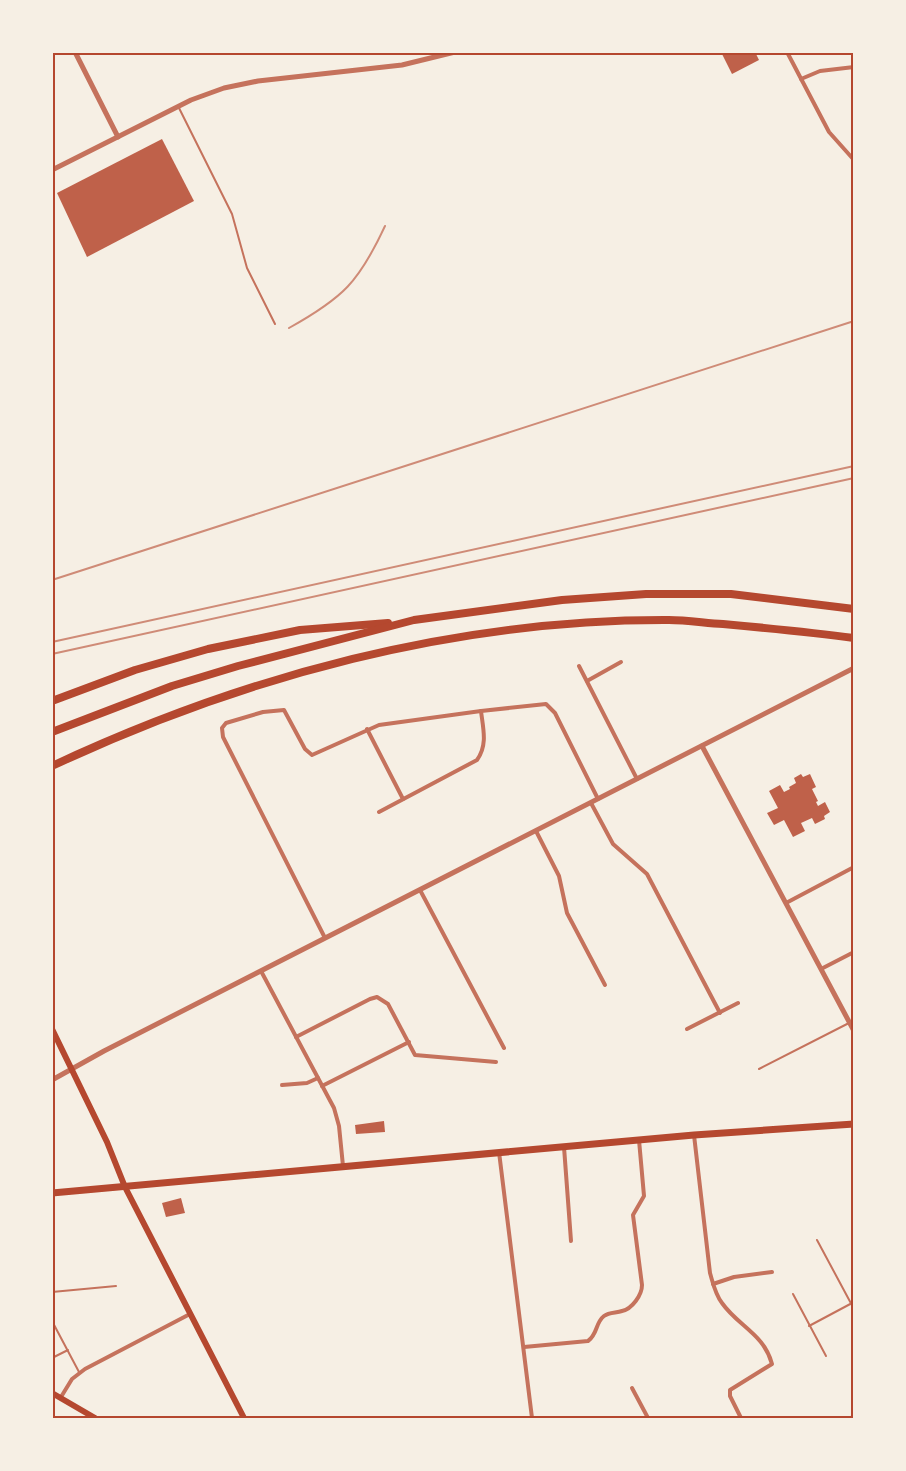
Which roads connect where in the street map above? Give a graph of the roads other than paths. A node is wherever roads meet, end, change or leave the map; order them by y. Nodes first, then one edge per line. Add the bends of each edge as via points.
1 (75, 52) edge
2 (454, 52) edge
3 (787, 52) edge
4 (854, 67) edge
5 (801, 79) junction
6 (178, 106) junction
7 (118, 137) junction
8 (854, 160) edge
9 (52, 170) edge
10 (275, 324) dead end
11 (854, 609) edge
12 (414, 620) junction
13 (854, 638) edge
14 (621, 662) dead end
15 (579, 666) dead end
16 (854, 668) edge
17 (587, 681) junction
18 (52, 701) edge
19 (481, 711) junction
20 (367, 729) junction
21 (52, 732) edge
22 (702, 746) junction
23 (52, 766) edge
24 (637, 779) junction
25 (403, 799) junction
26 (598, 799) junction
27 (591, 803) junction
28 (379, 812) dead end
29 (536, 831) junction
30 (854, 867) edge
31 (420, 890) junction
32 (786, 903) junction
33 (325, 938) junction
34 (854, 952) edge
35 (820, 969) junction
36 (261, 971) junction
37 (605, 985) dead end
38 (738, 1003) dead end
39 (720, 1013) junction
40 (849, 1023) junction
41 (52, 1029) edge
42 (687, 1029) dead end
43 (854, 1031) edge
44 (296, 1037) junction
45 (409, 1042) junction
46 (504, 1048) dead end
47 (496, 1062) dead end
48 (72, 1069) junction
49 (759, 1069) dead end
50 (318, 1078) junction
51 (52, 1080) edge
52 (282, 1085) dead end
53 (322, 1086) junction
54 (854, 1124) edge
55 (694, 1135) junction
56 (639, 1140) junction
57 (564, 1146) junction
58 (500, 1152) junction
59 (343, 1166) junction
60 (125, 1187) junction
61 (52, 1193) edge
62 (817, 1240) dead end
63 (571, 1241) dead end
64 (772, 1272) dead end
65 (713, 1284) junction
66 (116, 1286) dead end
67 (52, 1292) edge
68 (793, 1294) dead end
69 (852, 1303) edge
70 (854, 1309) edge
71 (190, 1314) junction
72 (52, 1321) edge
73 (810, 1326) junction
74 (524, 1347) junction
75 (68, 1350) junction
76 (826, 1356) dead end
77 (52, 1358) edge
78 (80, 1372) junction
79 (632, 1388) dead end
80 (52, 1393) edge
81 (60, 1397) junction
82 (95, 1419) edge
83 (244, 1419) edge
84 (532, 1419) edge
85 (648, 1419) edge
86 (741, 1419) edge

1 - 7 street
2 - 6 street via 402,65 246,83
3 - 5 street
4 - 5 street via 820,71
5 - 8 street via 829,132
6 - 7 street
6 - 10 lane via 232,214 247,268
7 - 9 street
11 - 12 highway via 731,594 646,594
12 - 18 highway via 300,630 207,650 135,670
12 - 21 highway via 238,666
13 - 23 highway via 670,620 573,624 450,639 334,662 149,724
14 - 17 street
15 - 17 street
16 - 22 street
17 - 24 street
19 - 20 street
19 - 25 street via 481,755 473,764
19 - 26 street via 549,705
20 - 25 street
20 - 33 street via 311,755 285,711 280,709 222,726 223,737
22 - 24 street
22 - 32 street
24 - 26 street
25 - 28 street
26 - 27 street
27 - 29 street
27 - 39 street via 613,844 646,874
29 - 31 street
29 - 37 street via 559,876 567,914
30 - 32 street
31 - 33 street
31 - 46 street
32 - 35 street
33 - 36 street
34 - 35 street
35 - 40 street
36 - 44 street
36 - 48 street
38 - 39 street
39 - 42 street
40 - 43 street
40 - 49 lane
41 - 48 main road
44 - 45 street via 377,997 388,1004
44 - 50 street
45 - 47 street via 415,1055
45 - 53 street
48 - 51 street
48 - 60 main road
50 - 52 street
50 - 53 street
53 - 59 street via 339,1126
54 - 55 main road
55 - 56 main road
55 - 65 street
56 - 57 main road
56 - 74 street via 644,1196 633,1215 641,1293 626,1310 602,1317 595,1335 588,1341
57 - 58 main road
57 - 63 street
58 - 59 main road
58 - 74 street
59 - 60 main road
60 - 61 main road
60 - 71 main road
62 - 69 lane
64 - 65 street
65 - 86 street via 722,1303 762,1344 772,1364 730,1390
66 - 67 lane
68 - 73 lane
69 - 70 lane
69 - 73 lane
71 - 78 street
71 - 83 main road
72 - 75 lane
73 - 76 lane
74 - 84 street
75 - 77 lane
75 - 78 lane
78 - 81 street
79 - 85 street
80 - 81 main road
81 - 82 main road

